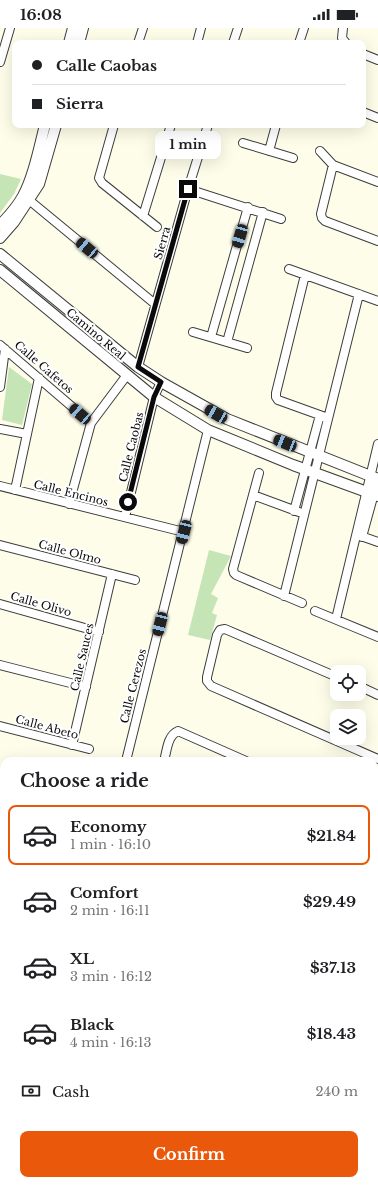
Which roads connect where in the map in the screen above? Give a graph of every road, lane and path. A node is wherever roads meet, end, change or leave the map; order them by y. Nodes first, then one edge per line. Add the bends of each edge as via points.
1 (74, 28) edge
2 (83, 28) edge
3 (143, 28) edge
4 (201, 28) edge
5 (238, 28) edge
6 (304, 28) edge
7 (343, 28) edge
8 (6, 31) edge
9 (70, 40) edge
10 (80, 40) edge
11 (139, 40) edge
12 (198, 40) edge
13 (234, 40) edge
14 (300, 40) edge
15 (344, 40) edge
16 (366, 55) edge
17 (378, 60) edge
18 (0, 62) edge
19 (366, 113) edge
20 (378, 118) edge
21 (44, 128) edge
22 (55, 128) edge
23 (113, 128) edge
24 (170, 128) edge
25 (207, 128) edge
26 (275, 128) edge
27 (243, 143) dead end
28 (269, 151) junction
29 (320, 151) dead end
30 (293, 158) dead end
31 (333, 165) junction
32 (378, 182) edge
33 (188, 189) junction
34 (29, 200) junction
35 (248, 207) junction
36 (263, 212) junction
37 (143, 216) junction
38 (281, 219) dead end
39 (0, 226) edge
40 (157, 227) dead end
41 (0, 238) edge
42 (378, 241) edge
43 (0, 254) edge
44 (289, 269) dead end
45 (0, 270) edge
46 (305, 274) junction
47 (359, 294) junction
48 (378, 301) edge
49 (155, 304) junction
50 (193, 332) dead end
51 (211, 337) junction
52 (227, 342) junction
53 (3, 347) edge
54 (247, 348) dead end
55 (138, 367) junction
56 (127, 375) junction
57 (39, 378) junction
58 (161, 382) junction
59 (0, 387) edge
60 (154, 397) junction
61 (324, 417) junction
62 (91, 423) junction
63 (0, 429) edge
64 (208, 430) junction
65 (27, 434) junction
66 (378, 444) edge
67 (314, 454) junction
68 (310, 471) junction
69 (258, 473) dead end
70 (375, 478) edge
71 (0, 486) edge
72 (15, 490) junction
73 (373, 494) edge
74 (253, 495) junction
75 (70, 504) junction
76 (294, 511) junction
77 (304, 514) junction
78 (125, 517) junction
79 (184, 532) junction
80 (359, 536) junction
81 (378, 542) edge
82 (0, 545) edge
83 (112, 574) junction
84 (135, 580) dead end
85 (284, 596) junction
86 (302, 603) dead end
87 (0, 604) edge
88 (315, 611) dead end
89 (336, 619) junction
90 (100, 632) junction
91 (378, 637) edge
92 (0, 665) edge
93 (330, 674) edge
94 (86, 687) junction
95 (366, 689) edge
96 (378, 695) edge
97 (0, 726) edge
98 (72, 745) junction
99 (89, 749) dead end
100 (127, 757) edge
101 (165, 757) edge
102 (237, 757) edge
103 (373, 757) edge
104 (283, 1185) edge
105 (290, 1185) edge
106 (301, 1185) edge

1 - 9 street
2 - 10 street
3 - 11 street
4 - 12 street
5 - 13 street
6 - 14 street
7 - 15 street
8 - 18 street
16 - 17 street
19 - 20 street
21 - 39 street via 23,196
22 - 34 street via 39,184
23 - 37 street via 99,178
24 - 37 street
25 - 33 street, Sierra
26 - 28 street
27 - 28 street
28 - 30 street
29 - 31 street
31 - 32 street
31 - 42 street via 322,218
33 - 35 street
33 - 49 street, Sierra
34 - 41 street
34 - 49 street
35 - 36 street
35 - 51 street
36 - 38 street
36 - 52 street
37 - 40 street
43 - 55 street, Camino Real
44 - 46 street
45 - 56 street, Camino Real
46 - 47 street
46 - 61 street via 276,397
47 - 48 street
47 - 61 street
49 - 55 street, Sierra
50 - 51 street
51 - 52 street
52 - 54 street
53 - 57 street, Calle Cafetos
53 - 59 street
55 - 58 street, Camino Real
56 - 60 street, Camino Real
56 - 62 street
57 - 62 street, Calle Cafetos
57 - 65 street
58 - 60 street, Calle Caobas
58 - 67 street, Camino Real via 227,419
60 - 64 street, Camino Real
60 - 78 street, Calle Caobas
61 - 67 street
62 - 75 street
63 - 65 street
64 - 68 street, Camino Real
64 - 79 street, Calle Cerezos
65 - 72 street
66 - 70 street
67 - 68 street
67 - 70 street, Camino Real
68 - 73 street, Camino Real
68 - 76 street
68 - 77 street
69 - 74 street
70 - 73 street
71 - 72 street, Calle Encinos
72 - 75 street, Calle Encinos
73 - 80 street
74 - 76 street
74 - 85 street via 234,573
75 - 78 street, Calle Encinos
76 - 77 street
77 - 85 street
78 - 79 street, Calle Encinos
79 - 100 street, Calle Cerezos
80 - 81 street
80 - 89 street
82 - 83 street, Calle Olmo
83 - 84 street, Calle Olmo
83 - 90 street, Calle Sauces
85 - 86 street
87 - 90 street, Calle Olivo
88 - 89 street
89 - 91 street
90 - 94 street, Calle Sauces
92 - 94 street
93 - 103 street via 226,629 220,630 216,635 207,681 211,686
94 - 98 street, Calle Sauces
95 - 96 street
97 - 98 street, Calle Abeto
98 - 99 street, Calle Abeto
101 - 102 street via 170,737 178,731
104 - 105 street
105 - 106 street

